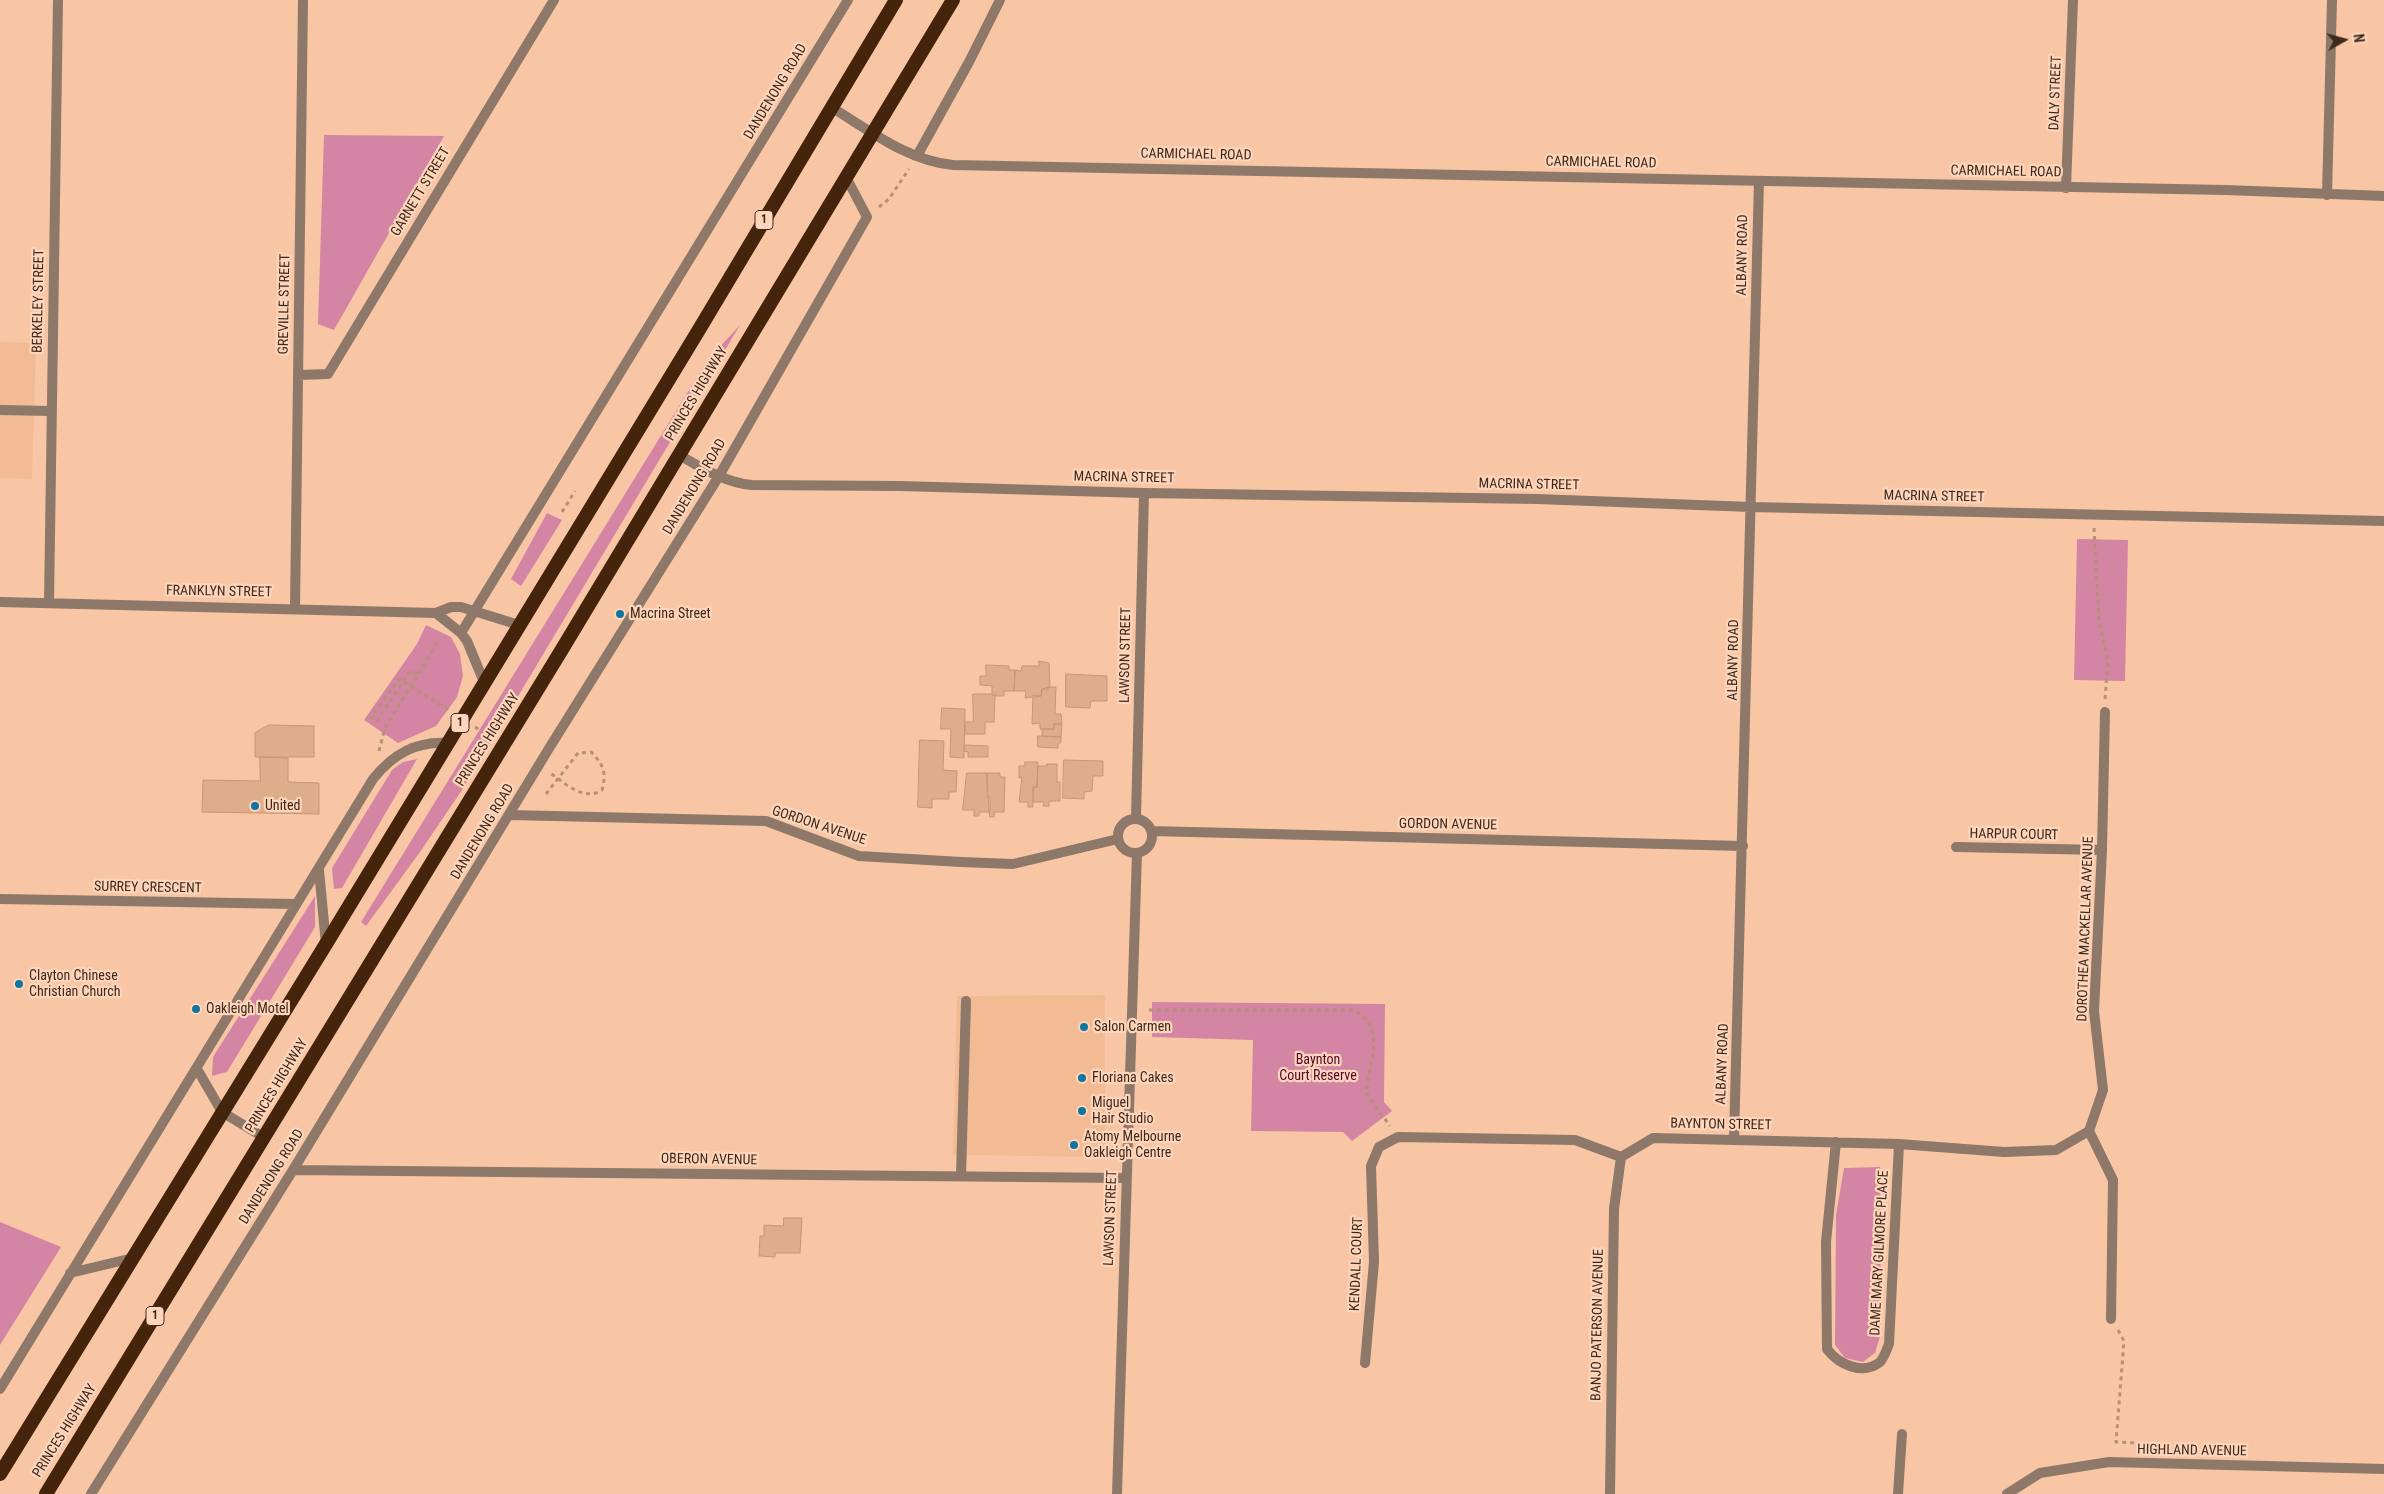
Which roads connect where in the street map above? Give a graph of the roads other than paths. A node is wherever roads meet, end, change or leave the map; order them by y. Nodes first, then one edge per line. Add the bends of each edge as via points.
1 (58, 0) edge
2 (303, 0) edge
3 (554, 0) edge
4 (848, 0) edge
5 (896, 0) edge
6 (953, 0) edge
7 (1000, 0) edge
8 (2073, 0) edge
9 (2332, 0) edge
10 (831, 107) junction
11 (873, 132) junction
12 (917, 156) junction
13 (846, 177) junction
14 (1759, 181) junction
15 (2066, 188) junction
16 (2327, 195) junction
17 (2384, 196) edge
18 (298, 375) junction
19 (0, 410) edge
20 (51, 411) junction
21 (679, 455) junction
22 (719, 476) junction
23 (1144, 493) junction
24 (1751, 507) junction
25 (2384, 521) edge
26 (0, 602) edge
27 (50, 602) junction
28 (295, 608) junction
29 (475, 610) junction
30 (436, 613) junction
31 (519, 625) junction
32 (461, 632) junction
33 (484, 682) junction
34 (2105, 712) road end
35 (448, 743) junction
36 (510, 815) junction
37 (1136, 818) junction
38 (1152, 831) junction
39 (1118, 839) junction
40 (1743, 846) junction
41 (1956, 847) dead end
42 (2102, 850) junction
43 (1137, 853) junction
44 (319, 870) junction
45 (0, 899) edge
46 (296, 904) junction
47 (326, 944) junction
48 (966, 1001) dead end
49 (197, 1069) junction
50 (222, 1112) junction
51 (2089, 1131) junction
52 (265, 1138) junction
53 (1734, 1139) junction
54 (1836, 1142) junction
55 (1899, 1144) junction
56 (1621, 1157) junction
57 (293, 1170) junction
58 (961, 1176) junction
59 (1125, 1178) junction
60 (133, 1258) junction
61 (70, 1273) junction
62 (2111, 1318) road end
63 (1365, 1363) dead end
64 (0, 1388) edge
65 (1902, 1434) dead end
66 (2384, 1469) edge
67 (0, 1474) edge
68 (48, 1493) edge
69 (90, 1494) edge
70 (1117, 1494) edge
71 (1610, 1494) edge
72 (1898, 1494) edge
73 (2007, 1494) edge

1 - 20 street, BERKELEY STREET
2 - 18 street, GREVILLE STREET
3 - 18 street, GARNETT STREET via 328,374
4 - 29 street, DANDENONG ROAD
5 - 10 highway, 1
6 - 11 highway, PRINCES HIGHWAY / 1
7 - 12 street
8 - 15 street, DALY STREET
9 - 16 street
10 - 11 street, CARMICHAEL ROAD
10 - 31 highway, 1
11 - 12 street, CARMICHAEL ROAD
11 - 13 highway, PRINCES HIGHWAY / 1
12 - 14 street, CARMICHAEL ROAD via 953,165
13 - 21 highway, PRINCES HIGHWAY / 1
13 - 22 street, DANDENONG ROAD via 867,216
14 - 15 street, CARMICHAEL ROAD
14 - 24 street, ALBANY ROAD
15 - 16 street, CARMICHAEL ROAD
16 - 17 street, CARMICHAEL ROAD
18 - 28 street, GREVILLE STREET
19 - 20 street
20 - 27 street, BERKELEY STREET
21 - 22 street, MACRINA STREET
21 - 52 highway, PRINCES HIGHWAY / 1
22 - 23 street, MACRINA STREET via 752,485
22 - 36 street, DANDENONG ROAD
23 - 24 street, MACRINA STREET via 1537,499
23 - 37 street, LAWSON STREET
24 - 25 street, MACRINA STREET
24 - 40 street, ALBANY ROAD
26 - 27 street, FRANKLYN STREET
27 - 28 street, FRANKLYN STREET
28 - 30 street, FRANKLYN STREET
29 - 30 street, FRANKLYN STREET via 451,607
29 - 31 street, FRANKLYN STREET
29 - 32 street, DANDENONG ROAD
30 - 32 street
31 - 33 highway, 1
32 - 33 street
33 - 35 highway, 1
34 - 42 street, DOROTHEA MACKELLAR AVENUE
35 - 44 street via 425,743 386,763 373,779
35 - 47 highway, 1
36 - 39 street, GORDON AVENUE via 766,822 859,856 961,862 1012,864
36 - 57 street, DANDENONG ROAD
37 - 38 street via 1146,822
37 - 39 street via 1122,824
38 - 40 street, GORDON AVENUE
38 - 43 street via 1147,848
39 - 43 street via 1127,851
40 - 53 street, ALBANY ROAD
41 - 42 street, HARPUR COURT
42 - 51 street, DOROTHEA MACKELLAR AVENUE via 2094,1011 2103,1090
43 - 59 street, LAWSON STREET
44 - 46 street
44 - 47 street
45 - 46 street, SURREY CRESCENT
46 - 49 street
47 - 50 highway, 1
48 - 58 street
49 - 50 street, DANDENONG ROAD
49 - 61 street
50 - 52 street, DANDENONG ROAD
50 - 60 highway, 1
51 - 55 street, BAYNTON STREET via 2056,1150 2004,1152
51 - 62 street via 2113,1180
52 - 68 highway, PRINCES HIGHWAY / 1
53 - 54 street, BAYNTON STREET
53 - 56 street, BAYNTON STREET via 1653,1138
54 - 55 street, BAYNTON STREET
54 - 55 street, DAME MARY GILMORE PLACE via 1826,1242 1827,1349 1836,1360 1867,1368 1881,1361 1889,1344
56 - 63 street, KENDALL COURT via 1575,1140 1463,1140 1420,1136 1398,1137 1379,1147 1371,1166 1374,1262
56 - 71 street, BANJO PATERSON AVENUE via 1614,1209
57 - 58 street, OBERON AVENUE
57 - 69 street, DANDENONG ROAD
58 - 59 street, OBERON AVENUE
59 - 70 street, LAWSON STREET
60 - 61 street
60 - 67 highway, 1
61 - 64 street
65 - 72 street
66 - 73 street, HIGHLAND AVENUE via 2109,1462 2040,1473

